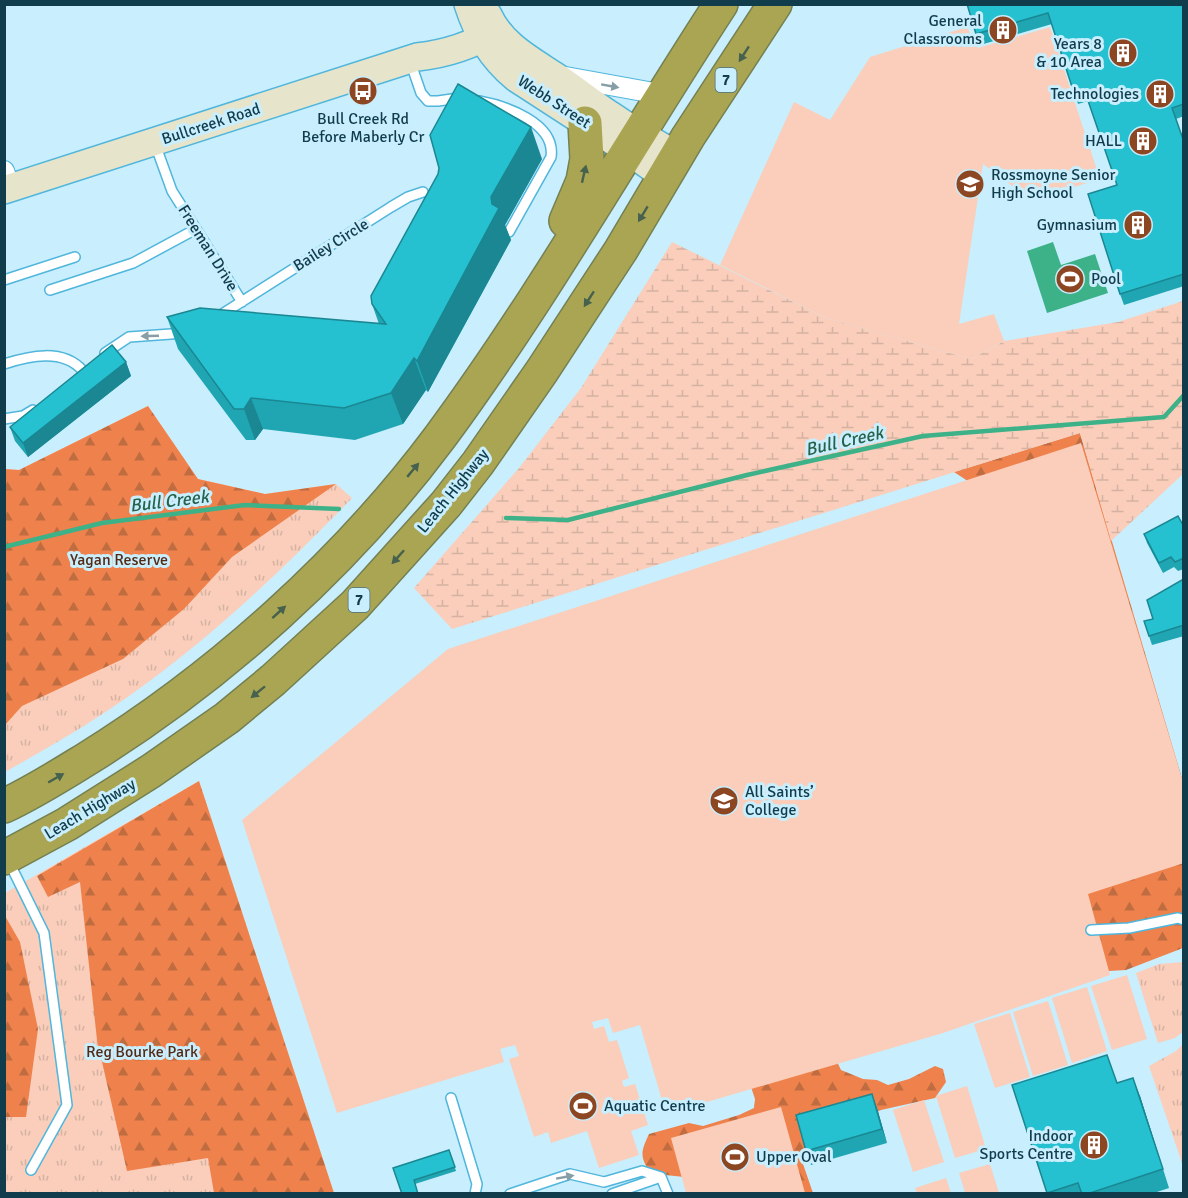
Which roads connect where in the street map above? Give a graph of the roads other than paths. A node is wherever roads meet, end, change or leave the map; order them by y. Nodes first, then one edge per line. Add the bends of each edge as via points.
1 (721, 4) edge
2 (775, 4) edge
3 (483, 21) edge
4 (413, 58) junction
5 (554, 75) junction
6 (665, 96) junction
7 (585, 123) junction
8 (155, 142) junction
9 (635, 143) junction
10 (671, 167) junction
11 (6, 183) edge
12 (423, 192) dead end
13 (196, 229) junction
14 (509, 232) dead end
15 (75, 257) dead end
16 (4, 280) edge
17 (50, 290) dead end
18 (242, 302) junction
19 (213, 320) edge
20 (196, 329) edge
21 (507, 341) junction
22 (4, 364) edge
23 (90, 364) junction
24 (74, 378) edge
25 (38, 408) edge
26 (4, 419) edge
27 (4, 806) edge
28 (6, 857) edge
29 (1184, 920) edge
30 (1091, 930) dead end
31 (451, 1098) dead end
32 (31, 1170) dead end
33 (661, 1177) junction
34 (475, 1194) edge
35 (510, 1194) edge
36 (612, 1194) edge
37 (668, 1194) edge

1 - 6 highway
2 -> 10 highway, Leach Highway / 7
3 - 4 street, Bullcreek Road via 433,56
3 - 5 street, Webb Street via 528,60
3 - 7 street, Webb Street via 503,67
4 - 8 street, Bullcreek Road
4 - 14 lane via 421,93 428,101 461,98 494,104 548,135 551,157
5 -> 6 street, Webb Street
5 - 9 street, Webb Street via 613,117
6 - 9 highway
7 - 9 street, Webb Street
21 -> 7 highway via 583,181 588,159
8 - 11 street, Bullcreek Road
8 - 13 lane, Freeman Drive via 172,191
9 - 10 street, Webb Street
9 - 21 highway
10 -> 28 highway, Leach Highway / 7 via 621,250 478,463 355,605 227,718 151,771
12 - 18 lane, Bailey Circle via 391,207
13 - 17 lane via 133,263
13 - 18 lane, Freeman Drive
15 - 16 lane
18 - 19 lane, Freeman Drive
20 -> 23 lane via 175,335 129,338
27 -> 21 highway via 131,732 225,660 286,606 332,562 418,465
22 - 23 lane via 28,356 50,356
23 - 24 lane
25 - 26 lane
28 - 32 lane via 44,933 67,1105
29 - 30 lane
31 - 34 lane via 477,1184
35 -> 33 lane via 570,1174 604,1182 642,1172
33 - 36 lane
33 - 37 lane

